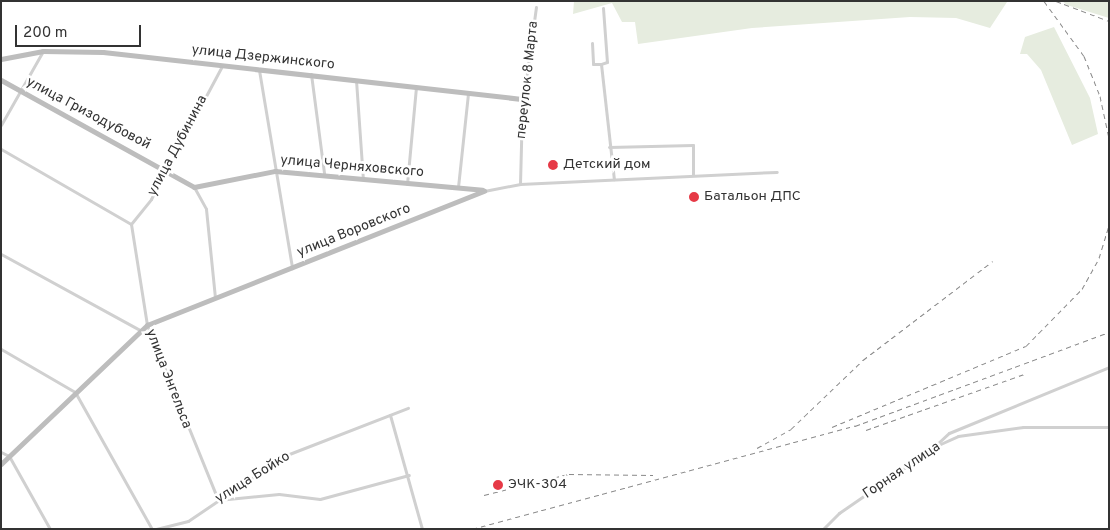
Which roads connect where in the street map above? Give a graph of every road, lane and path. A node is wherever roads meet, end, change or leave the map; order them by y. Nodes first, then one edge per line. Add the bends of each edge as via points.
1 (536, 7) dead end
2 (603, 8) dead end
3 (592, 43) dead end
4 (43, 51) junction
5 (1, 60) edge
6 (601, 64) junction
7 (222, 66) junction
8 (259, 70) junction
9 (311, 74) junction
10 (1, 80) edge
11 (356, 80) junction
12 (416, 86) junction
13 (22, 93) junction
14 (468, 93) junction
15 (523, 99) junction
16 (1, 124) edge
17 (609, 147) junction
18 (1, 149) edge
19 (164, 169) junction
20 (275, 171) junction
21 (777, 172) dead end
22 (324, 173) junction
23 (694, 174) junction
24 (364, 179) junction
25 (614, 179) junction
26 (407, 184) junction
27 (520, 184) junction
28 (194, 187) junction
29 (458, 188) junction
30 (484, 190) junction
31 (131, 224) junction
32 (1, 254) edge
33 (292, 268) junction
34 (215, 297) junction
35 (147, 325) junction
36 (140, 330) junction
37 (1, 349) edge
38 (1109, 367) edge
39 (75, 392) junction
40 (408, 408) dead end
41 (390, 415) junction
42 (1109, 427) edge
43 (936, 446) junction
44 (1, 452) edge
45 (9, 456) junction
46 (1, 464) edge
47 (409, 475) junction
48 (218, 500) junction
49 (50, 529) edge
50 (152, 529) edge
51 (156, 529) edge
52 (422, 529) edge
53 (823, 529) edge

1 - 15 street, переулок 8 Марта
2 - 6 street via 607,62
3 - 6 street via 593,64
4 - 5 street, улица Дзержинского
4 - 7 street, улица Дзержинского via 103,52
4 - 13 street
6 - 17 street
7 - 8 street, улица Дзержинского
7 - 19 street, улица Дубинина
8 - 9 street, улица Дзержинского
8 - 20 street
9 - 11 street, улица Дзержинского
9 - 22 street
10 - 13 street, улица Гризодубовой
11 - 12 street, улица Дзержинского
11 - 24 street
12 - 14 street, улица Дзержинского
12 - 26 street
13 - 16 street
13 - 19 street, улица Гризодубовой
14 - 15 street, улица Дзержинского
14 - 29 street
15 - 27 street, переулок 8 Марта
17 - 23 street via 693,145
17 - 25 street
18 - 31 street
19 - 28 street
19 - 31 street, улица Дубинина via 151,199
20 - 22 street, улица Черняховского
20 - 28 street, улица Черняховского
20 - 33 street
21 - 23 street, улица Воровского
22 - 24 street, улица Черняховского
23 - 25 street, улица Воровского
24 - 26 street, улица Черняховского
25 - 27 street, улица Воровского
26 - 29 street, улица Черняховского
27 - 30 street, улица Воровского
28 - 34 street via 206,209
29 - 30 street, улица Черняховского
30 - 33 street, улица Воровского
31 - 35 street, улица Энгельса
32 - 36 street
33 - 34 street, улица Воровского
34 - 35 street, улица Воровского
35 - 36 street, улица Воровского
35 - 48 street, улица Энгельса
36 - 39 street, улица Воровского
37 - 39 street
38 - 43 street via 949,432
39 - 45 street, улица Воровского
39 - 50 street
40 - 41 street, улица Бойко
41 - 47 street
41 - 48 street, улица Бойко via 284,456
42 - 43 street, Горная улица via 1022,427 958,436
43 - 53 street, Горная улица via 839,513
44 - 45 street
45 - 46 street, улица Воровского
45 - 49 street
47 - 48 street via 320,499 279,494
47 - 52 street
48 - 51 street, улица Бойко via 188,521

